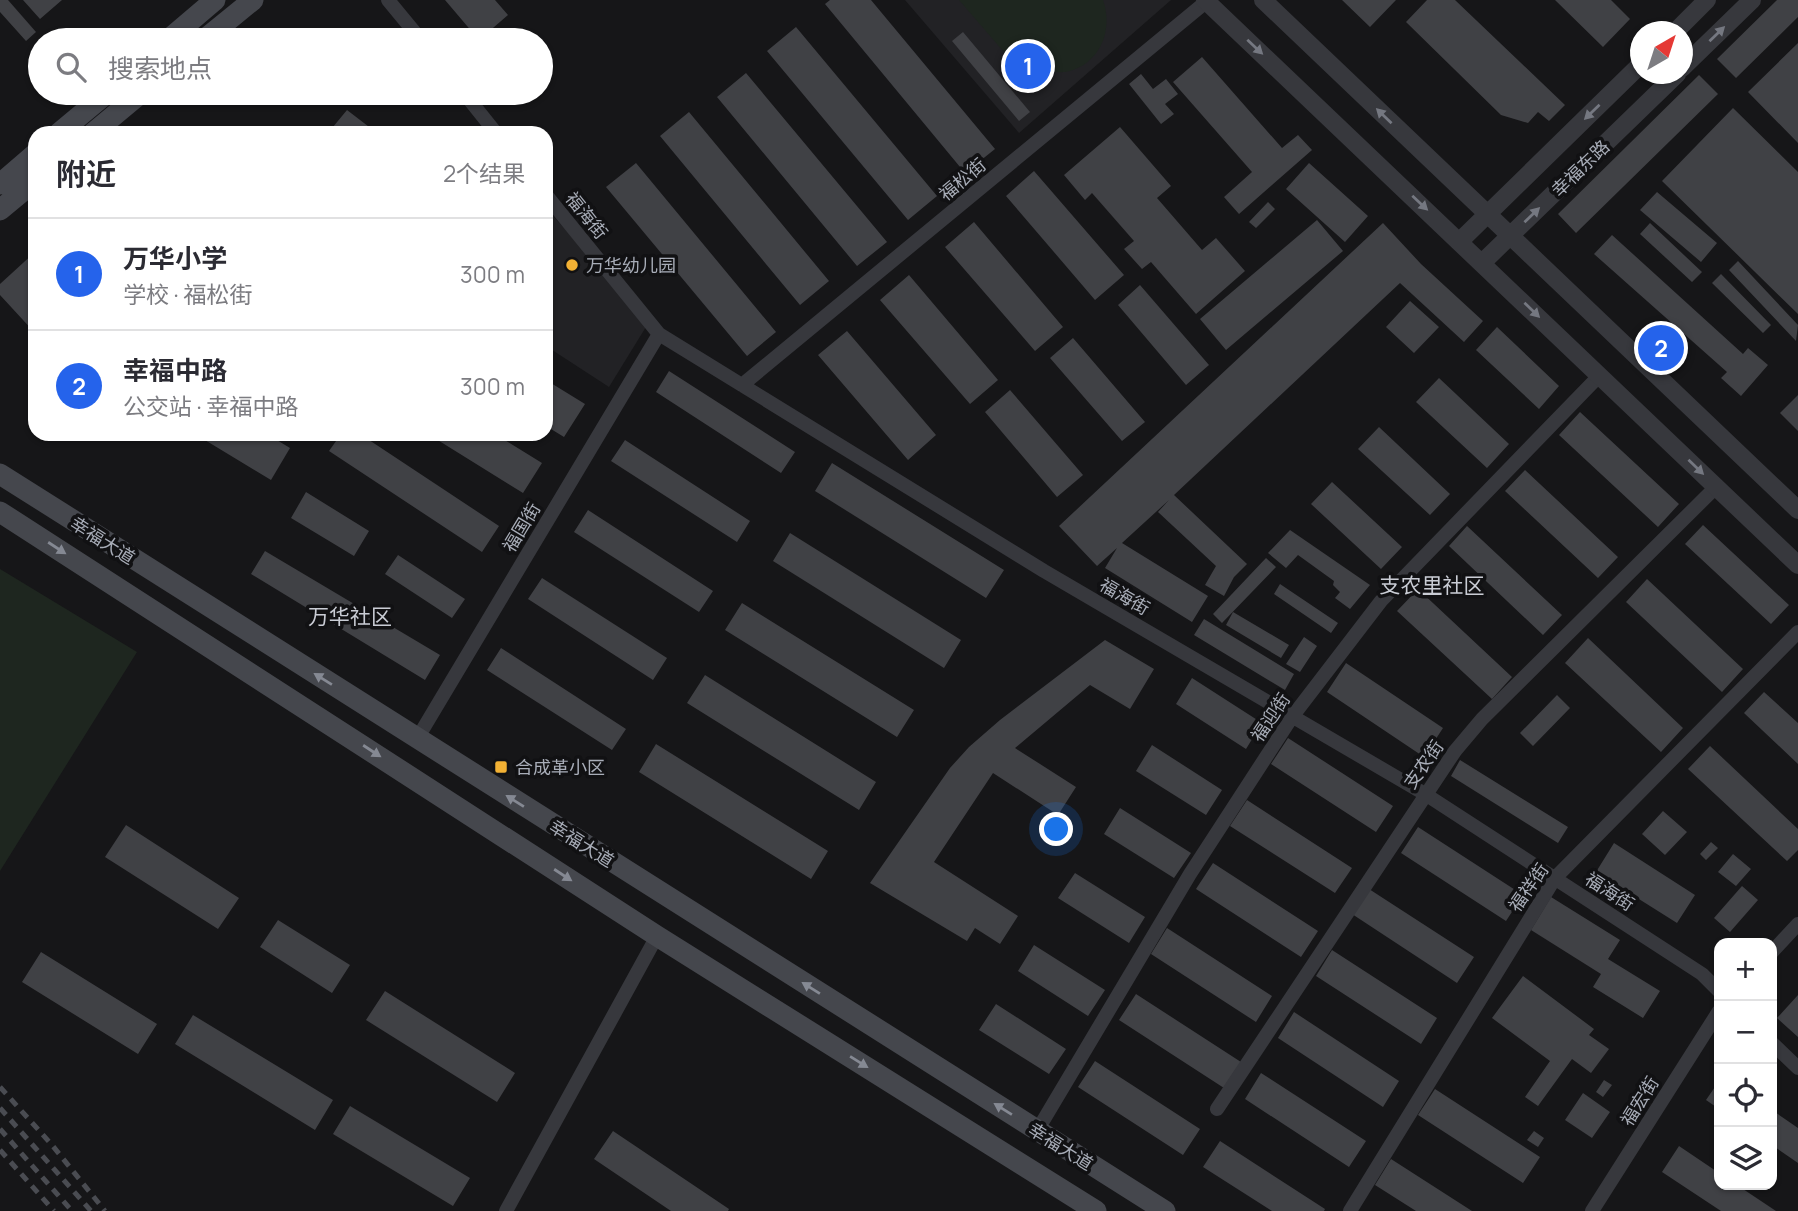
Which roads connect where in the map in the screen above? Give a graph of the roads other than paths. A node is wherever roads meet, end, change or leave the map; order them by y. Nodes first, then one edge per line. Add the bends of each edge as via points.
1 (215, 0) edge
2 (253, 0) edge
3 (388, 0) edge
4 (1263, 0) edge
5 (1707, 0) edge
6 (1752, 0) edge
7 (1206, 1) edge
8 (1686, 21) edge
9 (182, 28) edge
10 (219, 28) edge
11 (411, 28) edge
12 (1693, 57) edge
13 (1630, 75) edge
14 (1667, 84) edge
15 (93, 105) edge
16 (127, 105) edge
17 (474, 105) edge
18 (68, 126) edge
19 (101, 126) edge
20 (490, 126) edge
21 (28, 160) edge
22 (0, 184) edge
23 (28, 187) edge
24 (553, 204) edge
25 (0, 211) edge
26 (1487, 214) junction
27 (1510, 236) junction
28 (1460, 241) junction
29 (1483, 262) junction
30 (659, 334) junction
31 (1600, 376) junction
32 (742, 385) junction
33 (0, 474) edge
34 (1716, 487) junction
35 (1798, 510) edge
36 (0, 512) edge
37 (1798, 565) edge
38 (1798, 632) edge
39 (1292, 716) junction
40 (417, 739) junction
41 (1425, 794) junction
42 (1555, 878) junction
43 (1798, 924) edge
44 (657, 936) junction
45 (1777, 946) edge
46 (1714, 986) edge
47 (1714, 1019) edge
48 (1777, 1048) edge
49 (1798, 1068) edge
50 (1217, 1109) dead end
51 (1037, 1130) junction
52 (506, 1211) edge
53 (1097, 1211) edge
54 (1165, 1211) edge
55 (1350, 1211) edge
56 (1592, 1211) edge

1 - 9 main road
2 - 10 main road
3 - 11 street
26 -> 4 street
5 - 8 street
12 -> 6 street
7 -> 28 street
7 - 32 street, 福松街
13 -> 26 street, 幸福东路
27 -> 14 street, 幸福东路
15 - 18 main road
16 - 19 main road
17 - 20 street
21 - 22 main road
23 - 25 main road
24 - 30 street, 福海街
26 - 27 street
26 - 28 street, 幸福东路
27 - 29 street, 幸福东路
27 - 35 street
28 - 29 street
29 -> 31 street
30 - 32 street, 福海街
30 - 40 street, 福国街
31 -> 34 street
31 - 39 street, 福迎街 via 1381,601
32 - 39 street, 福海街 via 1044,571
40 -> 33 main road, 幸福大道
34 - 37 street
34 - 41 street, 支农街 via 1482,719
36 -> 44 main road, 幸福大道
38 - 42 street, 福祥街
39 - 41 street, 福海街
39 - 51 street, 福迎街 via 1190,874
51 -> 40 main road, 幸福大道
41 - 42 street, 福海街
41 - 50 street, 支农街
42 - 46 street, 福海街
42 - 55 street, 福祥街
43 - 45 street
44 - 52 street
44 -> 53 main road, 幸福大道
47 - 56 street, 福宏街
48 - 49 street
51 - 54 main road, 幸福大道

